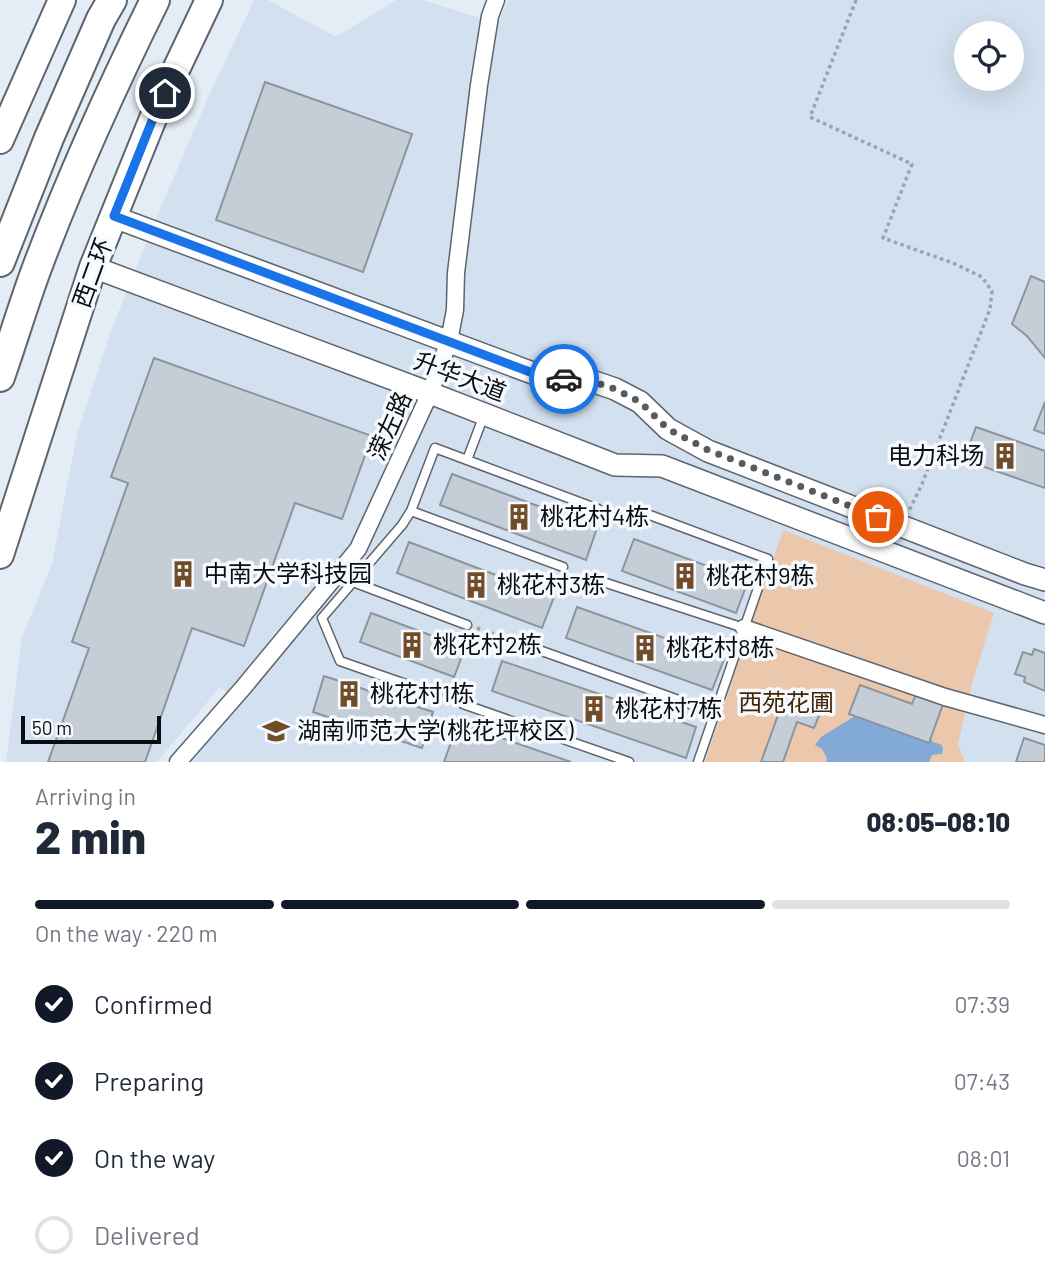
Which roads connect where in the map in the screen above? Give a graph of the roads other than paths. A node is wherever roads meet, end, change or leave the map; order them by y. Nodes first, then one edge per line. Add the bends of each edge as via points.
1 (62, 0) edge
2 (112, 0) edge
3 (155, 0) edge
4 (209, 0) edge
5 (496, 0) edge
6 (0, 140) edge
7 (114, 216) junction
8 (0, 262) edge
9 (93, 267) junction
10 (449, 341) junction
11 (0, 377) edge
12 (430, 393) junction
13 (484, 415) junction
14 (467, 460) junction
15 (598, 509) dead end
16 (411, 511) junction
17 (647, 514) dead end
18 (0, 555) edge
19 (564, 567) dead end
20 (1045, 580) edge
21 (600, 581) dead end
22 (353, 582) junction
23 (1045, 613) edge
24 (467, 625) road end
25 (744, 628) junction
26 (512, 640) road end
27 (437, 695) dead end
28 (463, 704) dead end
29 (715, 713) junction
30 (1045, 725) edge
31 (178, 762) edge
32 (629, 762) edge
33 (698, 762) edge

1 - 6 main road
2 - 8 highway via 48,138
3 - 11 highway via 76,169
4 - 7 main road, 西二环 via 154,116
5 - 10 street, 溁左路 via 479,85
7 - 9 main road, 西二环
7 - 10 street, 升华大道
9 - 12 street, 升华大道
9 - 18 main road, 西二环
10 - 12 street, 溁左路
10 - 20 street, 升华大道 via 538,375 586,379 615,389 640,402 668,429 708,450
12 - 13 street, 升华大道
12 - 31 street, 溁左路 via 358,549
13 - 14 lane
13 - 23 street, 升华大道 via 615,465 662,466
14 - 15 lane
14 - 16 lane via 435,448
16 - 19 lane
16 - 22 lane
17 - 25 lane via 768,559
21 - 25 lane
22 - 24 lane
22 - 27 lane via 322,618 340,661
25 - 29 lane
25 - 30 street via 945,697
26 - 29 lane
28 - 32 lane
29 - 33 lane

